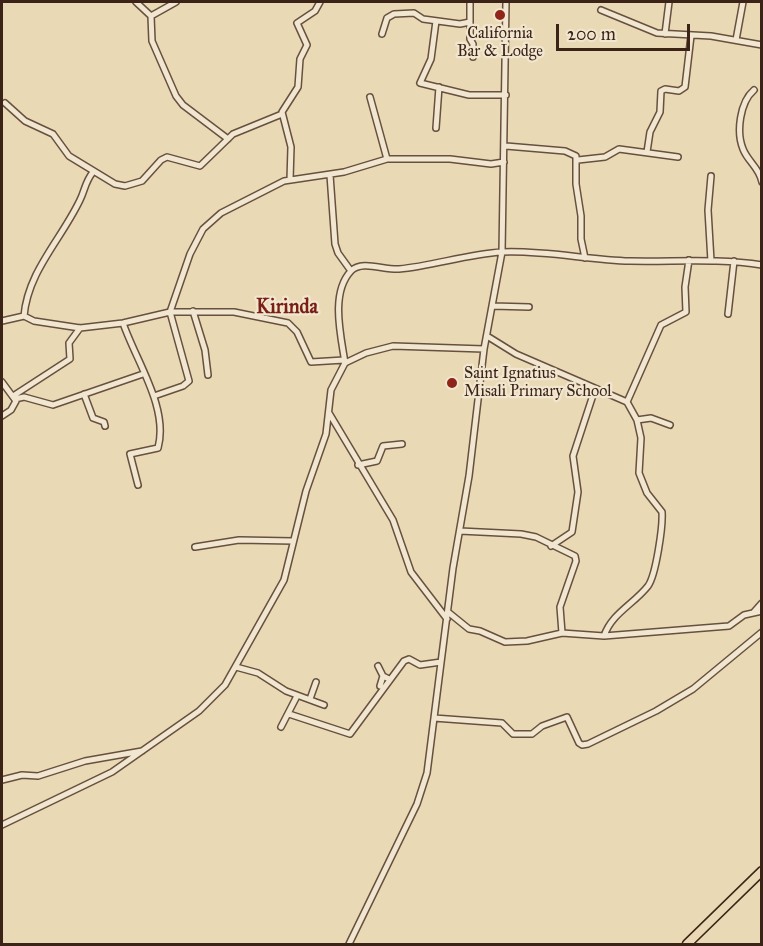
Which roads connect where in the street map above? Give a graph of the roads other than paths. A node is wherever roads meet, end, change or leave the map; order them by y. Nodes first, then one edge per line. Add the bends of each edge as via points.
1 (136, 2) edge
2 (176, 2) edge
3 (320, 2) edge
4 (470, 2) edge
5 (506, 2) edge
6 (669, 2) edge
7 (743, 2) edge
8 (601, 10) dead end
9 (151, 16) junction
10 (436, 21) junction
11 (470, 22) junction
12 (382, 34) dead end
13 (665, 34) junction
14 (691, 36) junction
15 (736, 40) junction
16 (762, 45) edge
17 (473, 57) dead end
18 (439, 87) junction
19 (754, 90) dead end
20 (506, 95) junction
21 (370, 97) dead end
22 (5, 103) dead end
23 (282, 117) junction
24 (436, 128) dead end
25 (228, 139) junction
26 (506, 146) junction
27 (646, 152) junction
28 (678, 157) dead end
29 (387, 159) junction
30 (578, 160) junction
31 (504, 162) junction
32 (491, 164) junction
33 (93, 172) junction
34 (330, 175) junction
35 (502, 175) junction
36 (711, 176) dead end
37 (290, 180) junction
38 (762, 182) edge
39 (502, 252) junction
40 (585, 258) junction
41 (689, 260) junction
42 (711, 261) junction
43 (734, 261) junction
44 (762, 265) edge
45 (351, 271) junction
46 (493, 306) junction
47 (529, 307) dead end
48 (193, 311) junction
49 (171, 312) junction
50 (728, 314) dead end
51 (24, 316) junction
52 (2, 321) edge
53 (123, 323) junction
54 (80, 328) junction
55 (487, 336) junction
56 (484, 350) junction
57 (344, 361) junction
58 (143, 374) junction
59 (208, 375) dead end
60 (2, 382) edge
61 (596, 389) junction
62 (84, 394) junction
63 (154, 396) junction
64 (14, 397) junction
65 (627, 402) junction
66 (328, 412) junction
67 (2, 416) edge
68 (637, 420) junction
69 (670, 425) dead end
70 (105, 426) dead end
71 (402, 444) dead end
72 (358, 465) junction
73 (138, 485) dead end
74 (460, 531) junction
75 (293, 541) junction
76 (551, 546) junction
77 (195, 547) dead end
78 (762, 603) edge
79 (762, 611) edge
80 (448, 612) junction
81 (754, 612) junction
82 (447, 619) junction
83 (762, 632) edge
84 (562, 633) junction
85 (604, 636) junction
86 (441, 662) junction
87 (378, 666) dead end
88 (236, 668) junction
89 (386, 677) junction
90 (316, 682) dead end
91 (380, 686) dead end
92 (297, 696) junction
93 (310, 699) junction
94 (324, 705) dead end
95 (289, 714) junction
96 (434, 718) junction
97 (281, 727) dead end
98 (144, 751) junction
99 (2, 780) edge
100 (2, 825) edge
101 (762, 871) edge
102 (349, 945) edge
103 (687, 945) edge

1 - 9 street
2 - 9 street
3 - 23 street via 315,11 297,23 307,45 300,59 298,87 284,106
4 - 11 street
5 - 20 street
6 - 13 street
7 - 15 street
8 - 13 street via 645,30
9 - 25 street via 152,41 176,96
10 - 11 street
10 - 12 street via 414,13 394,14 387,18
10 - 18 street via 431,59 420,81
11 - 17 street
13 - 14 street
14 - 15 street
14 - 27 street via 685,87 661,91 660,112
15 - 16 street
18 - 20 street via 469,94
18 - 24 street
19 - 38 street via 746,99 740,138 743,151 759,170
20 - 26 street
21 - 29 street
22 - 33 street via 25,121 52,134 66,153
23 - 25 street via 254,125
23 - 37 street via 291,147
25 - 33 street via 200,166 163,158 146,179 136,184 115,184
26 - 30 street via 565,151
26 - 31 street
27 - 28 street
27 - 30 street via 619,149 605,157
29 - 32 street via 450,159
29 - 34 street
30 - 40 street via 576,184
31 - 32 street
31 - 35 street
32 - 35 street
33 - 51 street via 29,288
34 - 37 street
34 - 45 street via 335,244
35 - 39 street
36 - 42 street
37 - 49 street via 211,220 193,247
39 - 40 street
39 - 45 street via 413,268 376,269 367,264
39 - 46 street
40 - 41 street
41 - 42 street
41 - 65 street via 686,312 661,325
42 - 43 street
43 - 44 street
43 - 50 street
45 - 57 street via 340,289 339,299
46 - 47 street
46 - 55 street
48 - 49 street
48 - 57 street via 234,312 288,323 297,332 311,362
48 - 59 street
49 - 53 street
49 - 63 street via 189,381
51 - 52 street
51 - 54 street
53 - 54 street
53 - 58 street
54 - 64 street via 69,343 70,359
55 - 56 street
55 - 61 street via 516,354
56 - 57 street via 393,346
56 - 74 street
57 - 66 street via 336,376
58 - 62 street
58 - 63 street
60 - 64 street
61 - 65 street
61 - 76 street via 573,456 578,492 572,532
62 - 64 street via 53,405
62 - 70 street via 93,418
63 - 73 street via 160,442 155,451 131,453
64 - 67 street via 11,410
65 - 68 street
66 - 72 street
66 - 75 street via 326,434
68 - 69 street via 651,418
68 - 85 street via 641,445 639,473 647,493 662,512 658,556 650,584 616,616
71 - 72 street via 383,446 377,461
72 - 82 street via 393,520 411,572
74 - 76 street via 521,534
74 - 80 street
75 - 77 street via 239,540
75 - 88 street via 284,580
76 - 84 street via 576,559 560,607
78 - 81 street
79 - 81 street
80 - 82 street
80 - 84 street via 469,629 505,642
81 - 85 street via 729,626
82 - 86 street
83 - 96 street via 693,689 588,744 579,743 567,717 532,734 513,734 502,723
84 - 85 street
86 - 89 street via 420,665 409,658
86 - 96 street
87 - 89 street
88 - 92 street via 264,676
88 - 98 street via 209,703
89 - 91 street
89 - 95 street via 381,695 350,734
90 - 93 street
92 - 93 street
92 - 95 street
93 - 94 street
95 - 97 street
96 - 102 street via 427,773 417,804
98 - 99 street via 85,761 38,776
98 - 100 street via 112,772
101 - 103 main road

